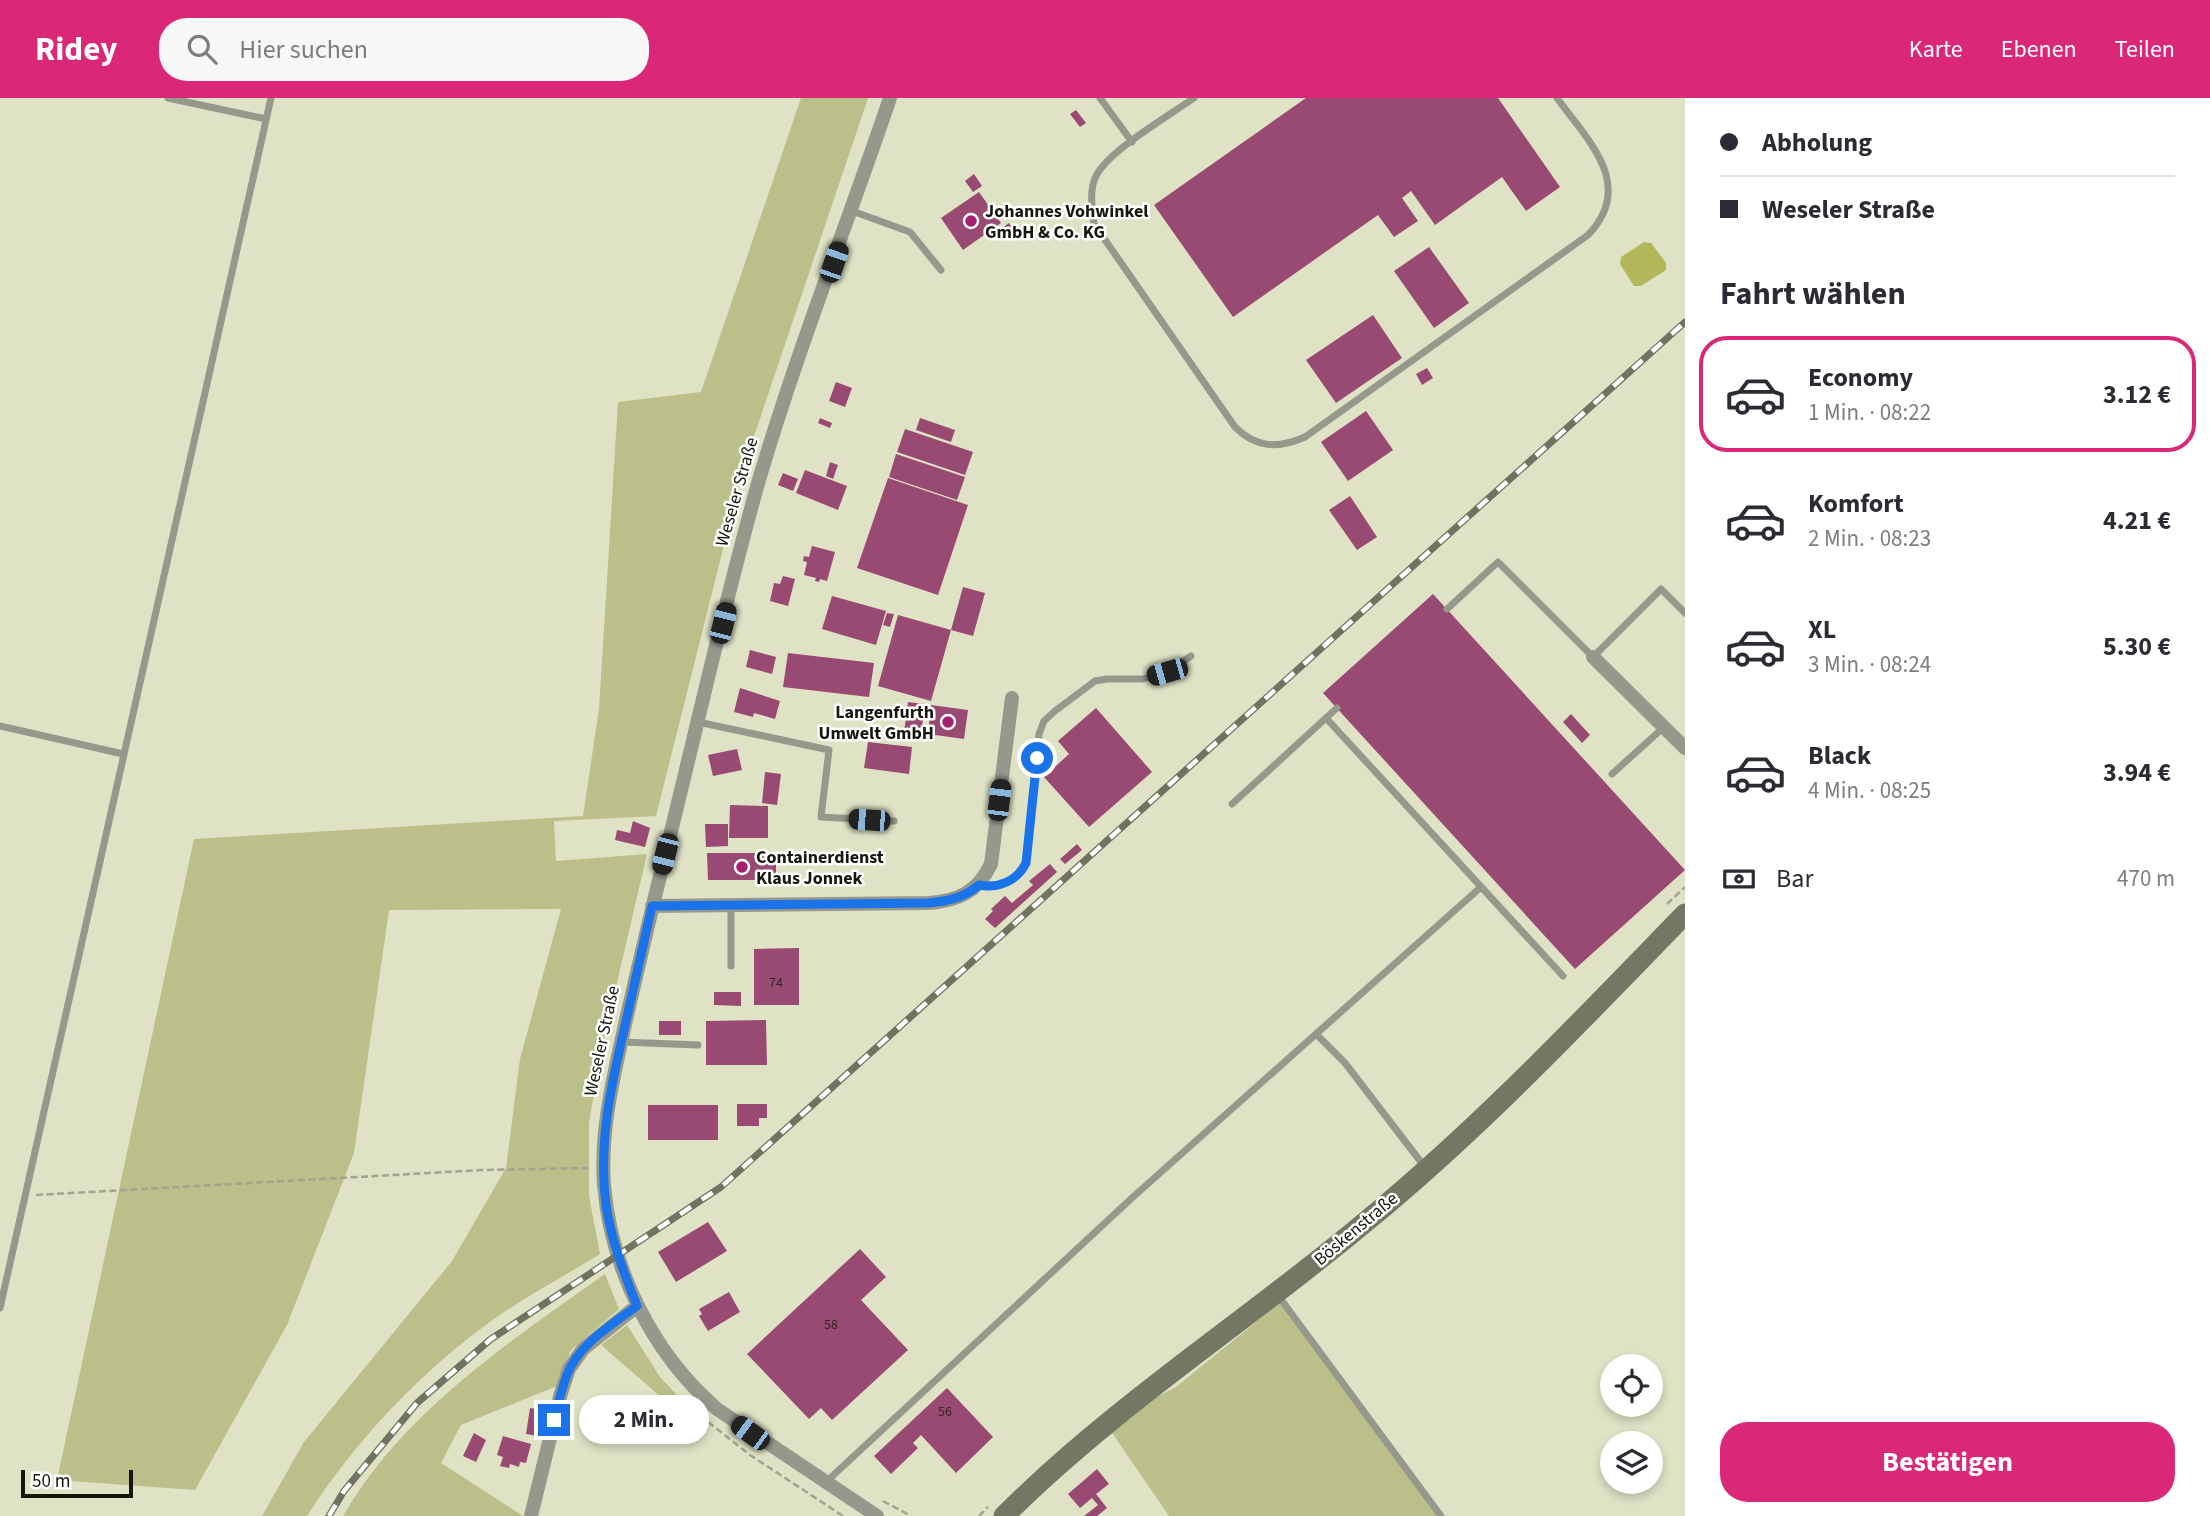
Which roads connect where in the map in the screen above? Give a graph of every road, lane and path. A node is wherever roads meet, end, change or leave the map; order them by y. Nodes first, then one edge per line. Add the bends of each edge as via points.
1 (168, 98) edge
2 (271, 98) edge
3 (890, 98) edge
4 (1100, 98) edge
5 (1194, 98) edge
6 (1558, 98) edge
7 (266, 119) junction
8 (1132, 142) junction
9 (852, 211) junction
10 (941, 270) dead end
11 (1447, 609) dead end
12 (1685, 613) edge
13 (1191, 656) dead end
14 (1593, 657) junction
15 (1012, 698) dead end
16 (1337, 708) dead end
17 (1326, 718) junction
18 (698, 722) junction
19 (0, 726) edge
20 (1664, 727) junction
21 (1685, 748) edge
22 (123, 754) junction
23 (1612, 774) dead end
24 (1232, 804) dead end
25 (894, 821) dead end
26 (979, 885) junction
27 (1481, 887) junction
28 (1685, 887) edge
29 (652, 906) junction
30 (731, 906) junction
31 (1662, 910) dead end
32 (1685, 914) edge
33 (731, 966) dead end
34 (1563, 976) dead end
35 (1316, 1034) junction
36 (621, 1042) junction
37 (698, 1045) dead end
38 (1427, 1170) junction
39 (592, 1172) dead end
40 (26, 1195) junction
41 (1277, 1293) junction
42 (637, 1306) junction
43 (0, 1308) edge
44 (703, 1417) dead end
45 (825, 1482) junction
46 (883, 1502) dead end
47 (996, 1511) edge
48 (531, 1516) edge
49 (843, 1516) edge
50 (877, 1516) edge
51 (911, 1516) edge
52 (979, 1516) edge
53 (1441, 1516) edge

1 - 7 lane
2 - 7 lane
3 - 9 street, Weseler Straße
4 - 8 lane
5 - 8 lane
6 - 8 lane via 1600,156 1608,176 1610,194 1599,223 1338,415 1292,443 1273,445 1256,443 1235,427 1094,224 1095,178 1108,160
7 - 22 lane
9 - 10 lane via 911,232
9 - 18 street, Weseler Straße via 760,479
11 - 14 lane via 1499,562
12 - 14 lane via 1661,589
13 - 26 lane via 1167,672 1143,679 1095,681 1044,721 1026,863 1007,882
14 - 20 street
15 - 26 street via 991,864
16 - 17 lane
17 - 24 lane
17 - 27 lane
18 - 25 lane via 829,750 821,817
18 - 29 street, Weseler Straße
19 - 22 lane
20 - 21 street
20 - 23 lane
22 - 40 lane
26 - 30 street via 956,899 928,903
27 - 34 lane
27 - 35 lane
28 - 31 path
29 - 30 street
29 - 36 street, Weseler Straße
30 - 33 lane
32 - 38 main road, Böskenstraße
35 - 38 lane via 1345,1063
35 - 45 lane
36 - 37 lane
36 - 42 street, Weseler Straße via 604,1132 604,1183 617,1256
38 - 41 main road, Böskenstraße
39 - 40 path via 592,1167
40 - 43 lane
41 - 47 main road, Böskenstraße
41 - 53 lane
42 - 45 street, Weseler Straße via 698,1392
42 - 48 street via 583,1349 569,1369
44 - 49 path via 750,1455
45 - 50 street, Weseler Straße
46 - 51 path
47 - 52 path

